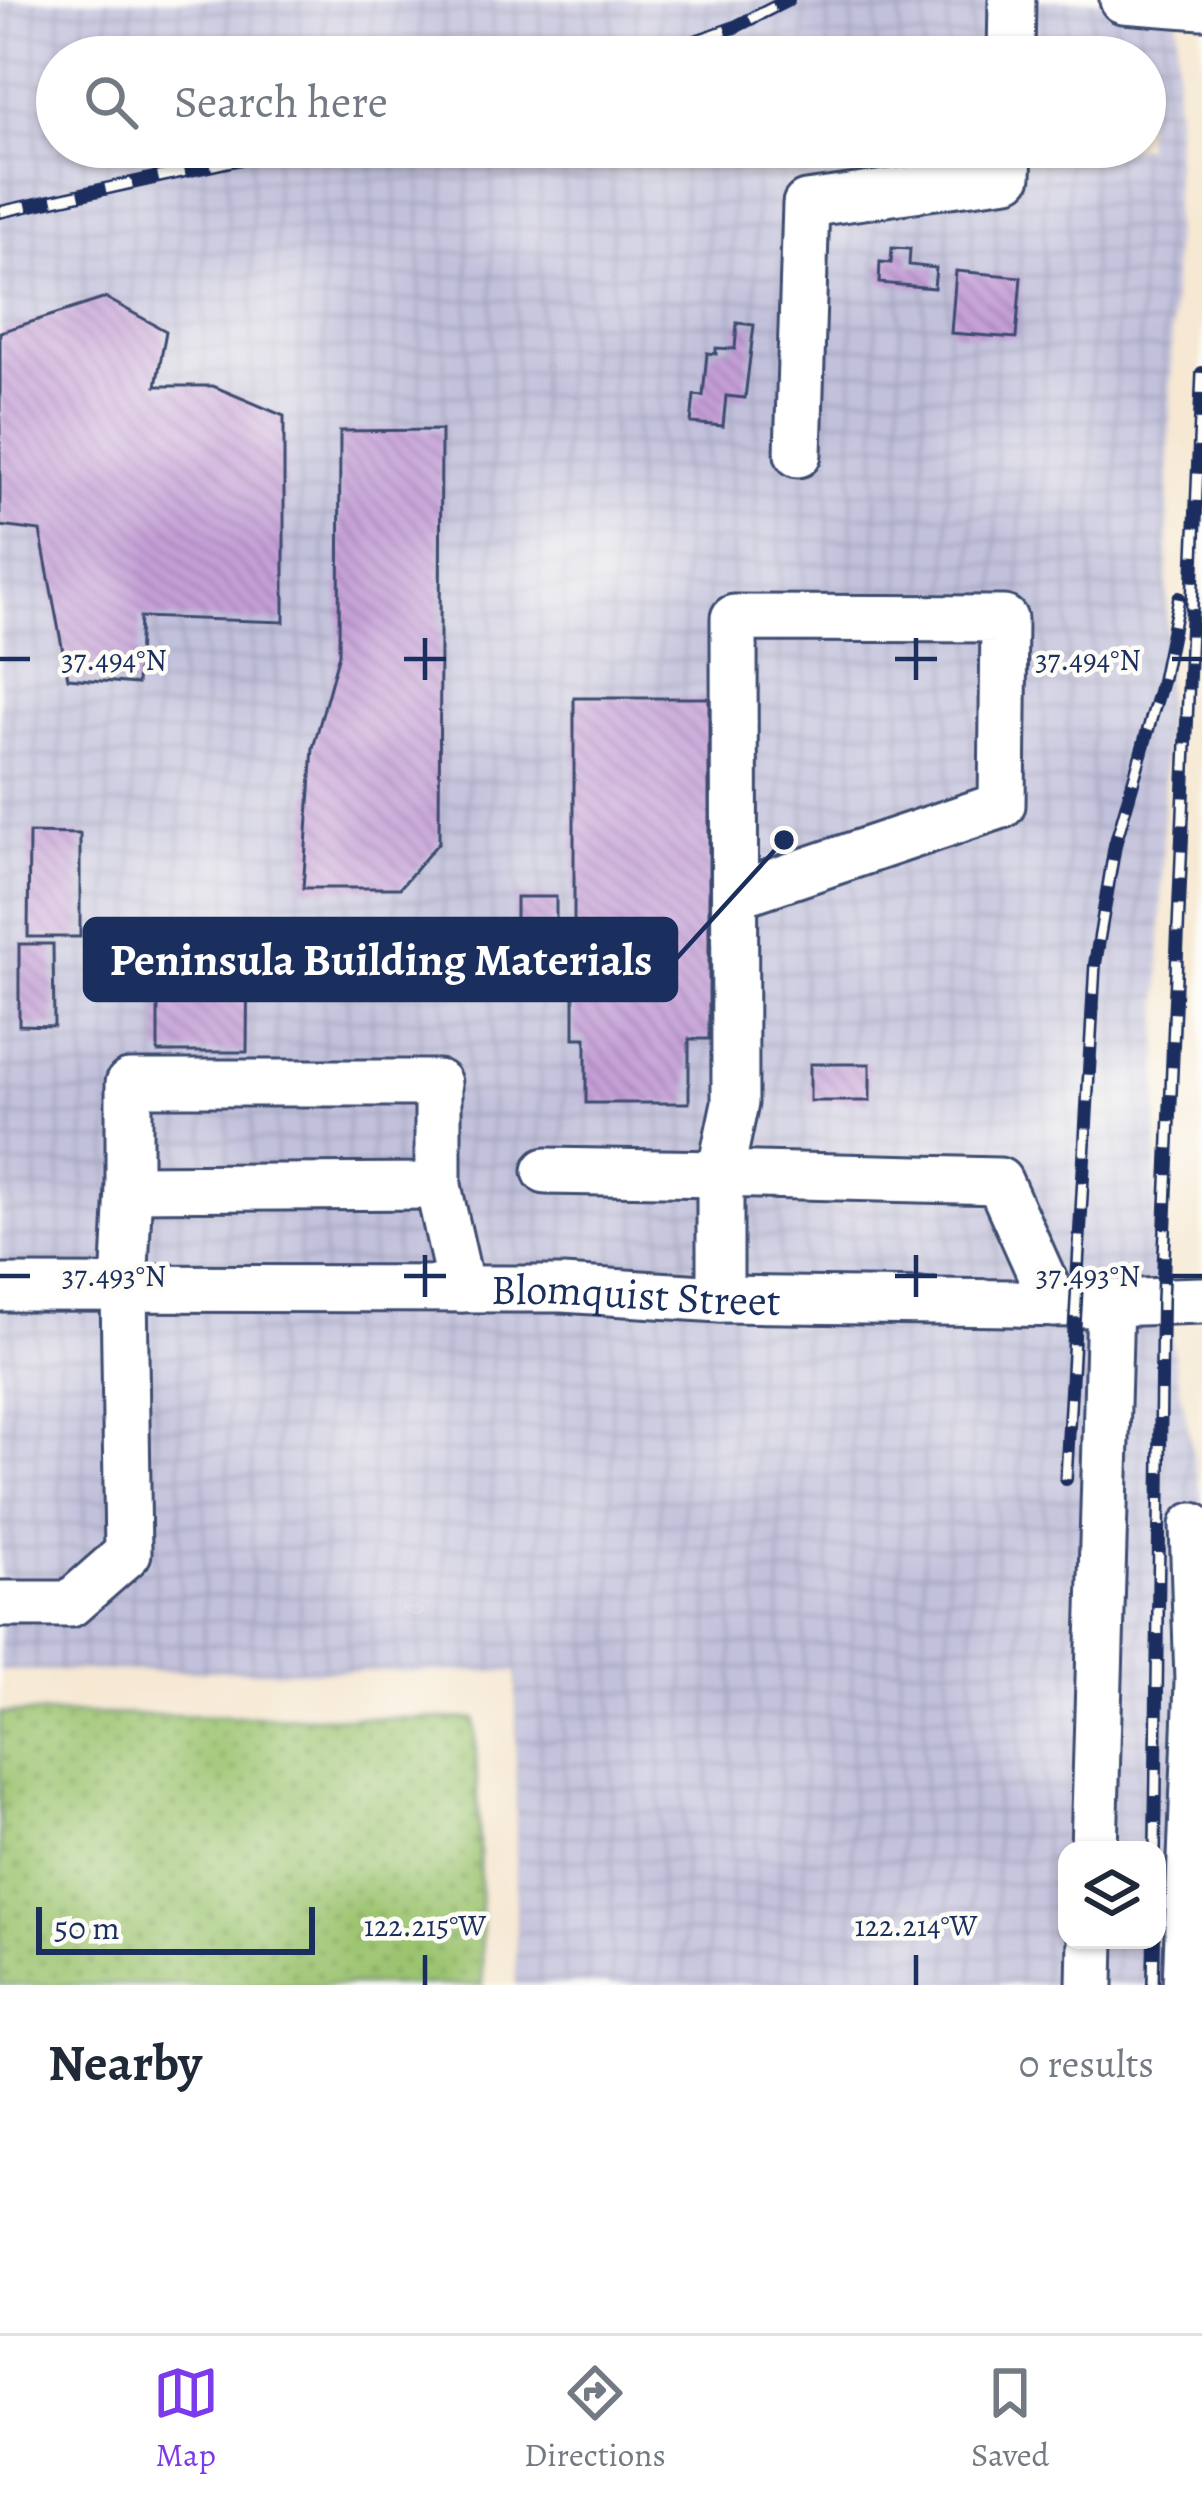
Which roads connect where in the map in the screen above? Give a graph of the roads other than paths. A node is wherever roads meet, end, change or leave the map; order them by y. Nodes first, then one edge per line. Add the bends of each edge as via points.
1 (1012, 0) edge
2 (1123, 0) edge
3 (1202, 5) edge
4 (1011, 36) edge
5 (1008, 168) edge
6 (798, 454) dead end
7 (734, 895) junction
8 (546, 1171) dead end
9 (720, 1174) junction
10 (438, 1186) junction
11 (129, 1188) junction
12 (0, 1288) edge
13 (124, 1288) junction
14 (461, 1289) junction
15 (720, 1299) junction
16 (1202, 1300) edge
17 (1110, 1303) junction
18 (1054, 1304) junction
19 (1192, 1526) dead end
20 (0, 1604) edge
21 (1094, 1841) edge
22 (1091, 1949) edge
23 (1192, 1964) edge
24 (1090, 1985) edge

1 - 4 street
2 - 3 street
5 - 6 street via 1008,176 806,204
7 - 7 street via 1002,805 1004,619 734,618
7 - 9 street via 735,1102
8 - 9 street
9 - 15 street
9 - 18 street via 999,1181
10 - 11 street
10 - 11 street via 438,1083 128,1083
10 - 14 street
11 - 13 street
12 - 13 street, Blomquist Street
13 - 14 street, Blomquist Street
13 - 20 street via 128,1553 70,1604
14 - 15 street, Blomquist Street
15 - 18 street, Blomquist Street
16 - 17 street, Blomquist Street
17 - 18 street, Blomquist Street
17 - 21 street
19 - 23 street
22 - 24 street

